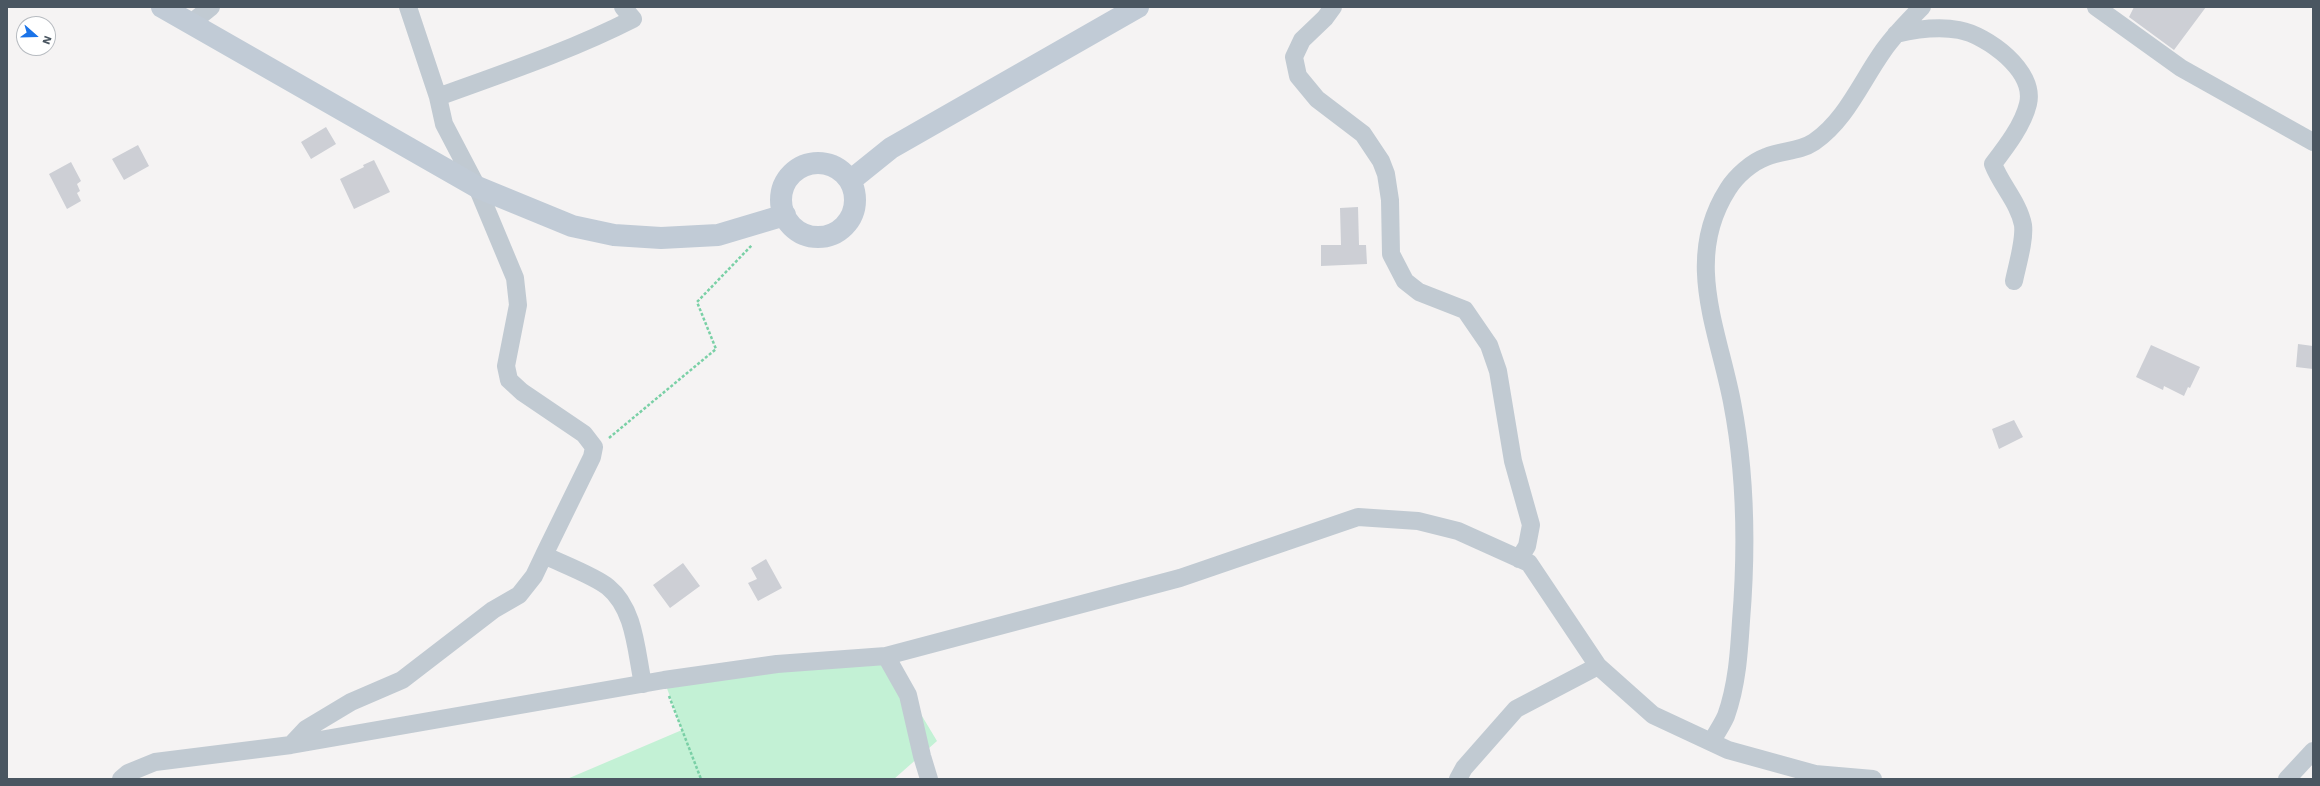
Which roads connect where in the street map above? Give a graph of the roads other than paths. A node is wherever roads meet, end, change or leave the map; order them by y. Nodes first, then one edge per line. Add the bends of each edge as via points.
1 (162, 7) edge
2 (211, 7) edge
3 (408, 7) edge
4 (623, 7) edge
5 (1138, 7) edge
6 (1333, 7) edge
7 (1922, 7) edge
8 (2096, 7) edge
9 (190, 24) junction
10 (1896, 34) junction
11 (438, 96) junction
12 (2313, 142) edge
13 (850, 181) junction
14 (477, 187) junction
15 (785, 215) junction
16 (2014, 281) dead end
17 (544, 555) junction
18 (1519, 559) junction
19 (886, 656) junction
20 (1598, 666) junction
21 (643, 684) junction
22 (1711, 742) junction
23 (290, 745) junction
24 (2313, 751) edge
25 (121, 779) edge
26 (929, 779) edge
27 (1458, 779) edge
28 (1873, 779) edge
29 (2287, 779) edge

1 - 9 street
2 - 9 street
3 - 11 street
4 - 11 street via 633,19 602,35 553,56
5 - 13 street via 891,148
6 - 18 street via 1302,40 1294,57 1298,76 1317,99 1363,134 1381,161 1390,200 1391,254 1405,281 1419,292 1465,310 1489,344 1498,371 1512,461 1531,525 1527,546
7 - 10 street
8 - 12 street via 2181,68
9 - 14 street
10 - 16 street via 1940,28 1966,32 1989,43 2010,59 2024,76 2028,88 2028,103 2023,117 1993,164 2023,226
10 - 22 street via 1844,113 1827,131 1813,142 1791,152 1767,156 1748,167 1728,188 1713,220 1705,256 1706,288 1732,403 1746,514 1745,582 1739,661 1725,717
11 - 14 street via 444,124
13 - 15 street via 842,171 831,165 819,162 807,164 787,179 782,203
13 - 15 street via 855,192 855,204 848,220 836,232 818,236 801,232
14 - 15 street via 572,226 614,235 661,238 718,235
14 - 17 street via 515,278 518,305 506,366 509,380 522,392 584,434 594,447 592,457
17 - 21 street via 606,586 617,596 627,610
17 - 23 street via 534,576 519,595 492,610 402,680 351,702 306,729
18 - 19 street via 1458,531 1418,521 1358,517 1180,578
18 - 20 street via 1529,563
19 - 21 street via 777,664
19 - 26 street via 908,694
20 - 22 street via 1654,715
20 - 27 street via 1516,709 1464,768
21 - 23 street
22 - 28 street via 1728,750 1815,774
23 - 25 street via 155,762 128,773
24 - 29 street

